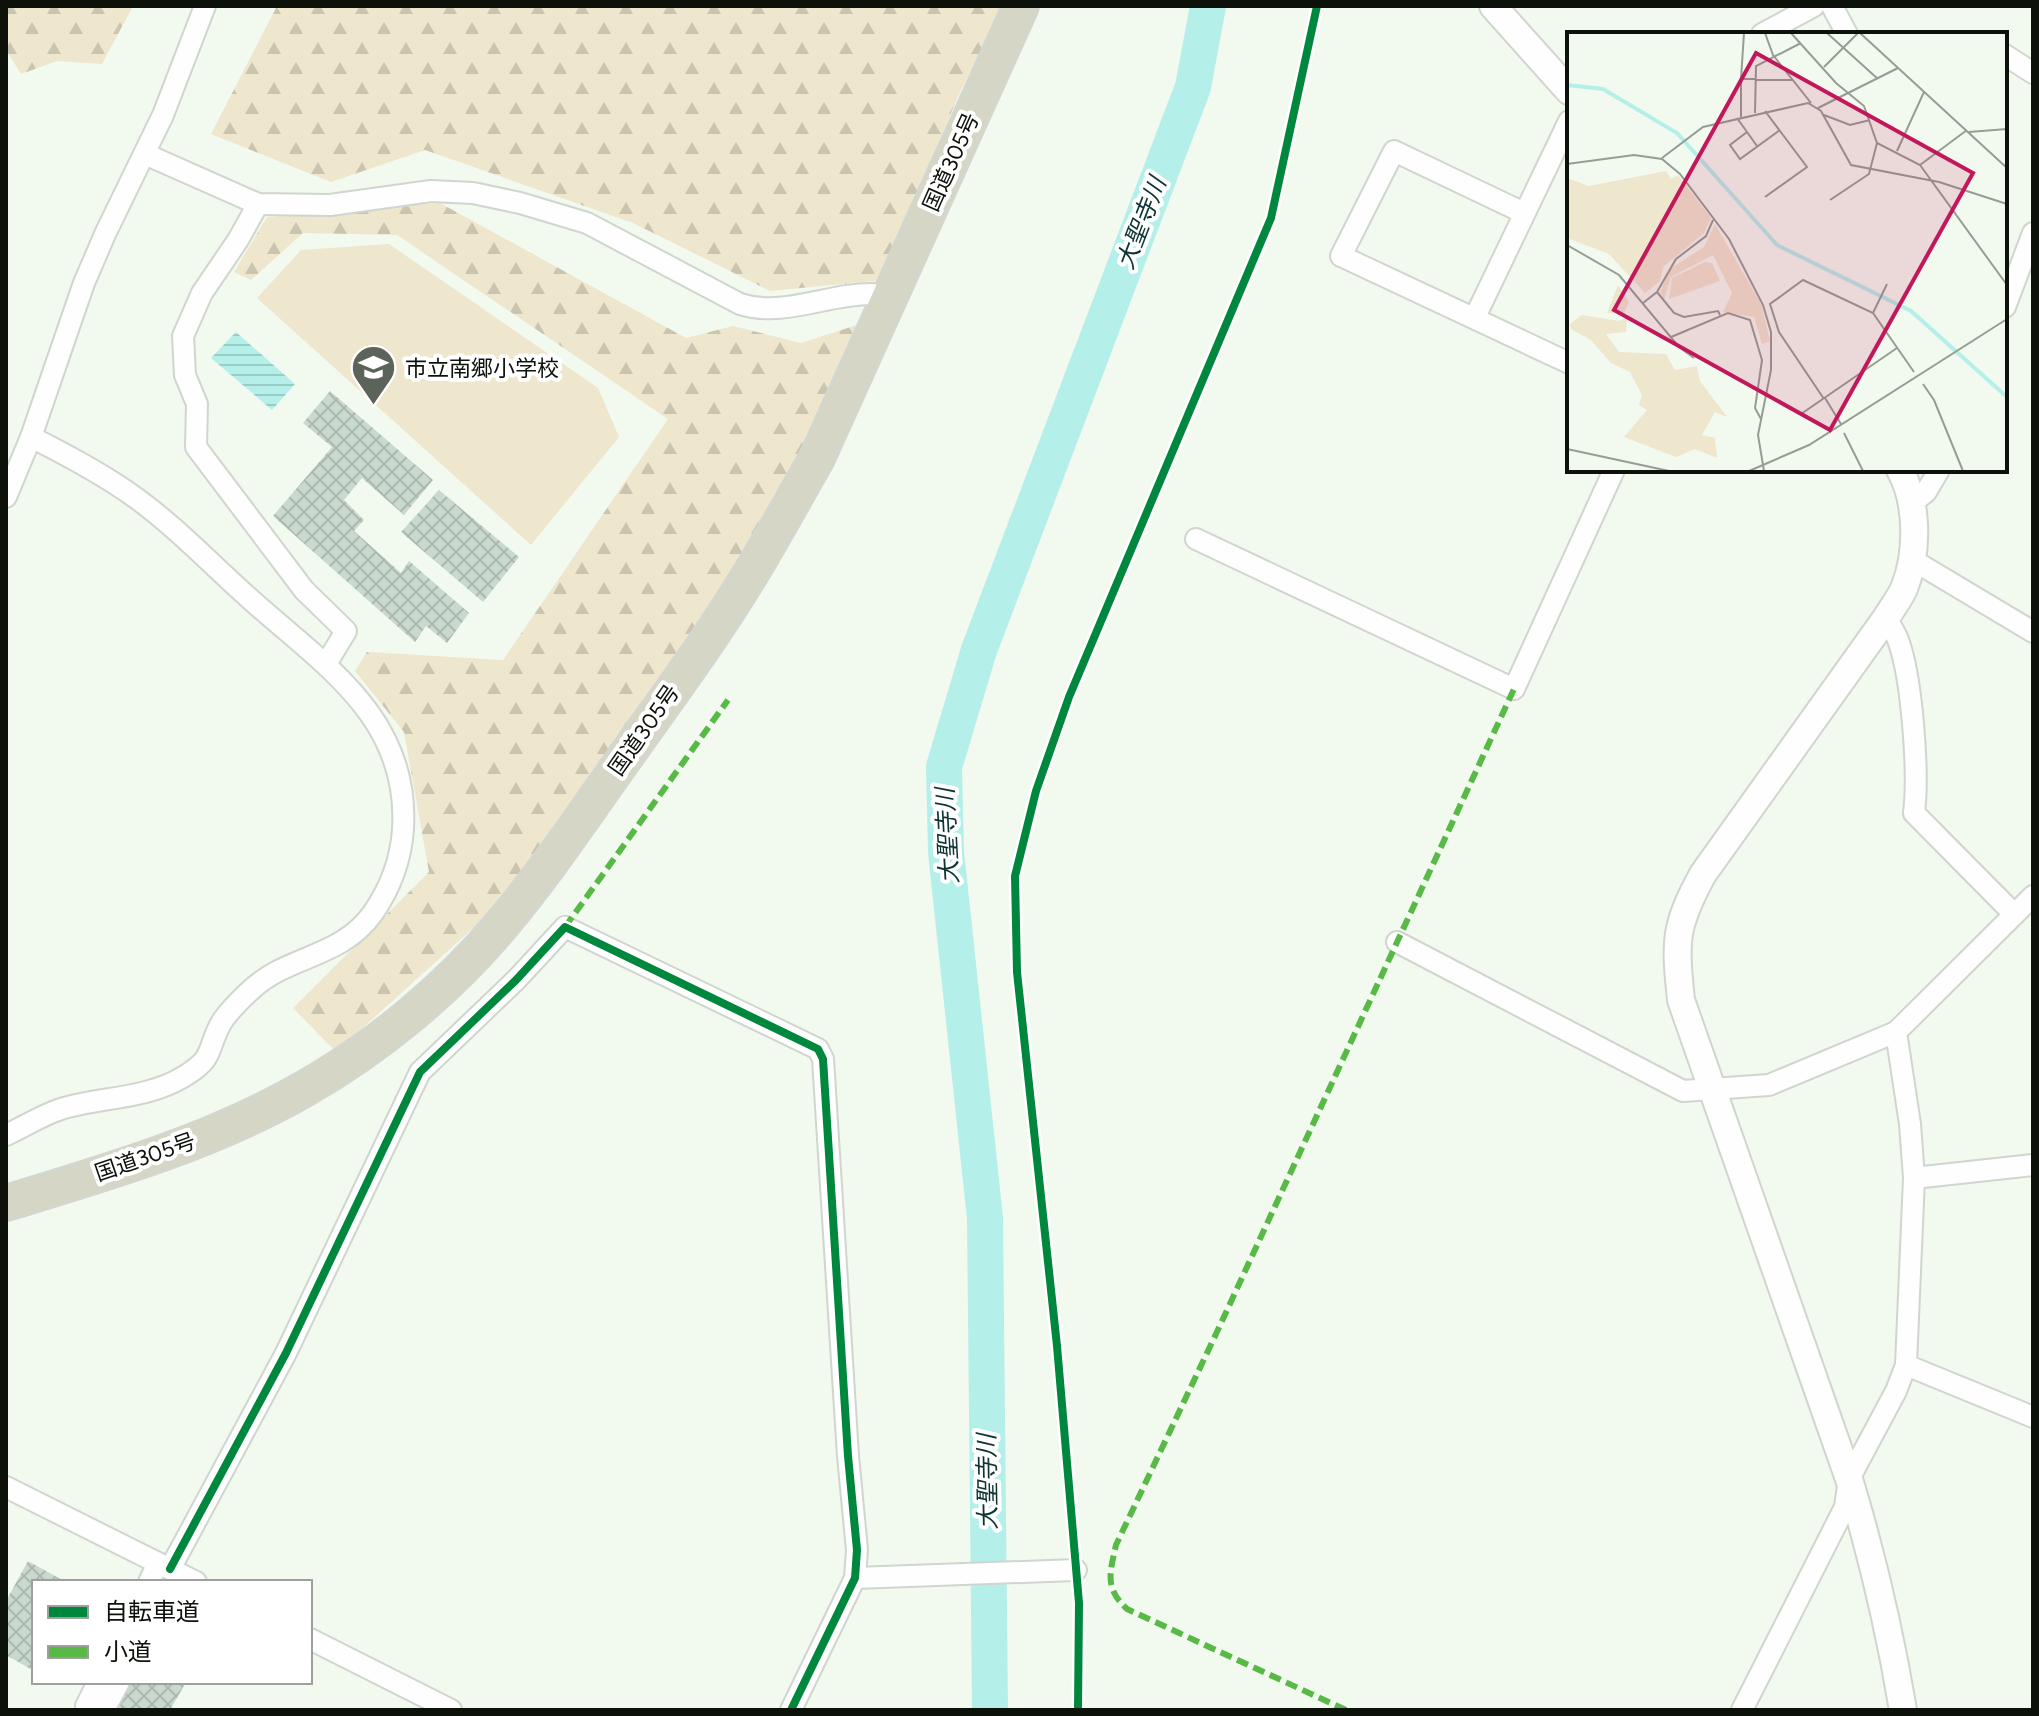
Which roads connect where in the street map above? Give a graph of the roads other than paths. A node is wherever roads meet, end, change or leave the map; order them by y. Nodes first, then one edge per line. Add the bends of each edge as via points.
1 (205, 6) edge
2 (1021, 6) edge
3 (1493, 6) edge
4 (1814, 6) edge
5 (1832, 6) edge
6 (1766, 32) edge
7 (1846, 32) edge
8 (2007, 56) edge
9 (2033, 73) edge
10 (1567, 89) edge
11 (1567, 125) edge
12 (145, 154) junction
13 (258, 204) junction
14 (1524, 213) junction
15 (2033, 233) edge
16 (2007, 302) edge
17 (885, 307) junction
18 (1475, 317) junction
19 (1567, 362) edge
20 (31, 437) junction
21 (1613, 472) edge
22 (1901, 472) edge
23 (1938, 472) edge
24 (6, 497) edge
25 (1912, 503) junction
26 (1196, 539) dead end
27 (1911, 559) junction
28 (1886, 618) junction
29 (2033, 632) edge
30 (326, 664) junction
31 (2033, 896) edge
32 (2014, 914) junction
33 (1397, 942) dead end
34 (1896, 1032) junction
35 (1710, 1089) junction
36 (6, 1135) edge
37 (2033, 1165) edge
38 (1914, 1178) junction
39 (6, 1203) edge
40 (1906, 1365) junction
41 (2033, 1417) edge
42 (1849, 1479) junction
43 (6, 1487) edge
44 (1076, 1570) dead end
45 (175, 1574) edge
46 (855, 1578) junction
47 (156, 1580) edge
48 (312, 1640) edge
49 (98, 1684) edge
50 (117, 1684) edge
51 (95, 1708) edge
52 (451, 1710) edge
53 (791, 1710) edge
54 (1742, 1710) edge
55 (1903, 1710) edge

1 - 12 street
2 - 17 highway, 国道305号
3 - 10 street
4 - 6 street
5 - 7 street
8 - 9 street
11 - 14 street
12 - 13 street
12 - 20 street via 84,283
13 - 17 street via 330,205 431,191 473,193 587,223 757,309 856,294 873,294
13 - 30 street via 202,293 183,336 185,375 197,404 196,447 304,590 346,631
14 - 18 street
14 - 18 street via 1394,151 1341,256
15 - 16 street
17 - 39 highway, 国道305号 via 817,458 747,581 534,884 463,965 393,1027 304,1090 168,1152
18 - 19 street
20 - 24 street
20 - 30 street via 136,499
21 - 26 street via 1514,689
22 - 25 street
23 - 25 street
25 - 27 street
27 - 28 street via 1905,587
27 - 29 street
28 - 32 street via 1898,639 1908,680 1914,813
28 - 35 street via 1703,874 1684,910 1676,946 1681,1000
30 - 36 street via 366,705 399,772 404,811 401,857 373,913 328,951 277,971 251,989 223,1021 207,1060 179,1080 59,1109
31 - 32 street
32 - 34 street
33 - 35 street via 1683,1091
34 - 35 street via 1769,1085
34 - 38 street
35 - 42 street
37 - 38 street
38 - 40 street
40 - 41 street
40 - 42 street
42 - 54 street via 1845,1507
42 - 55 street via 1889,1630
43 - 45 street
44 - 46 street
45 - 46 street via 420,1072 565,927 818,1049 823,1059
45 - 47 street
46 - 53 street
48 - 52 street
49 - 51 street
50 - 51 street

